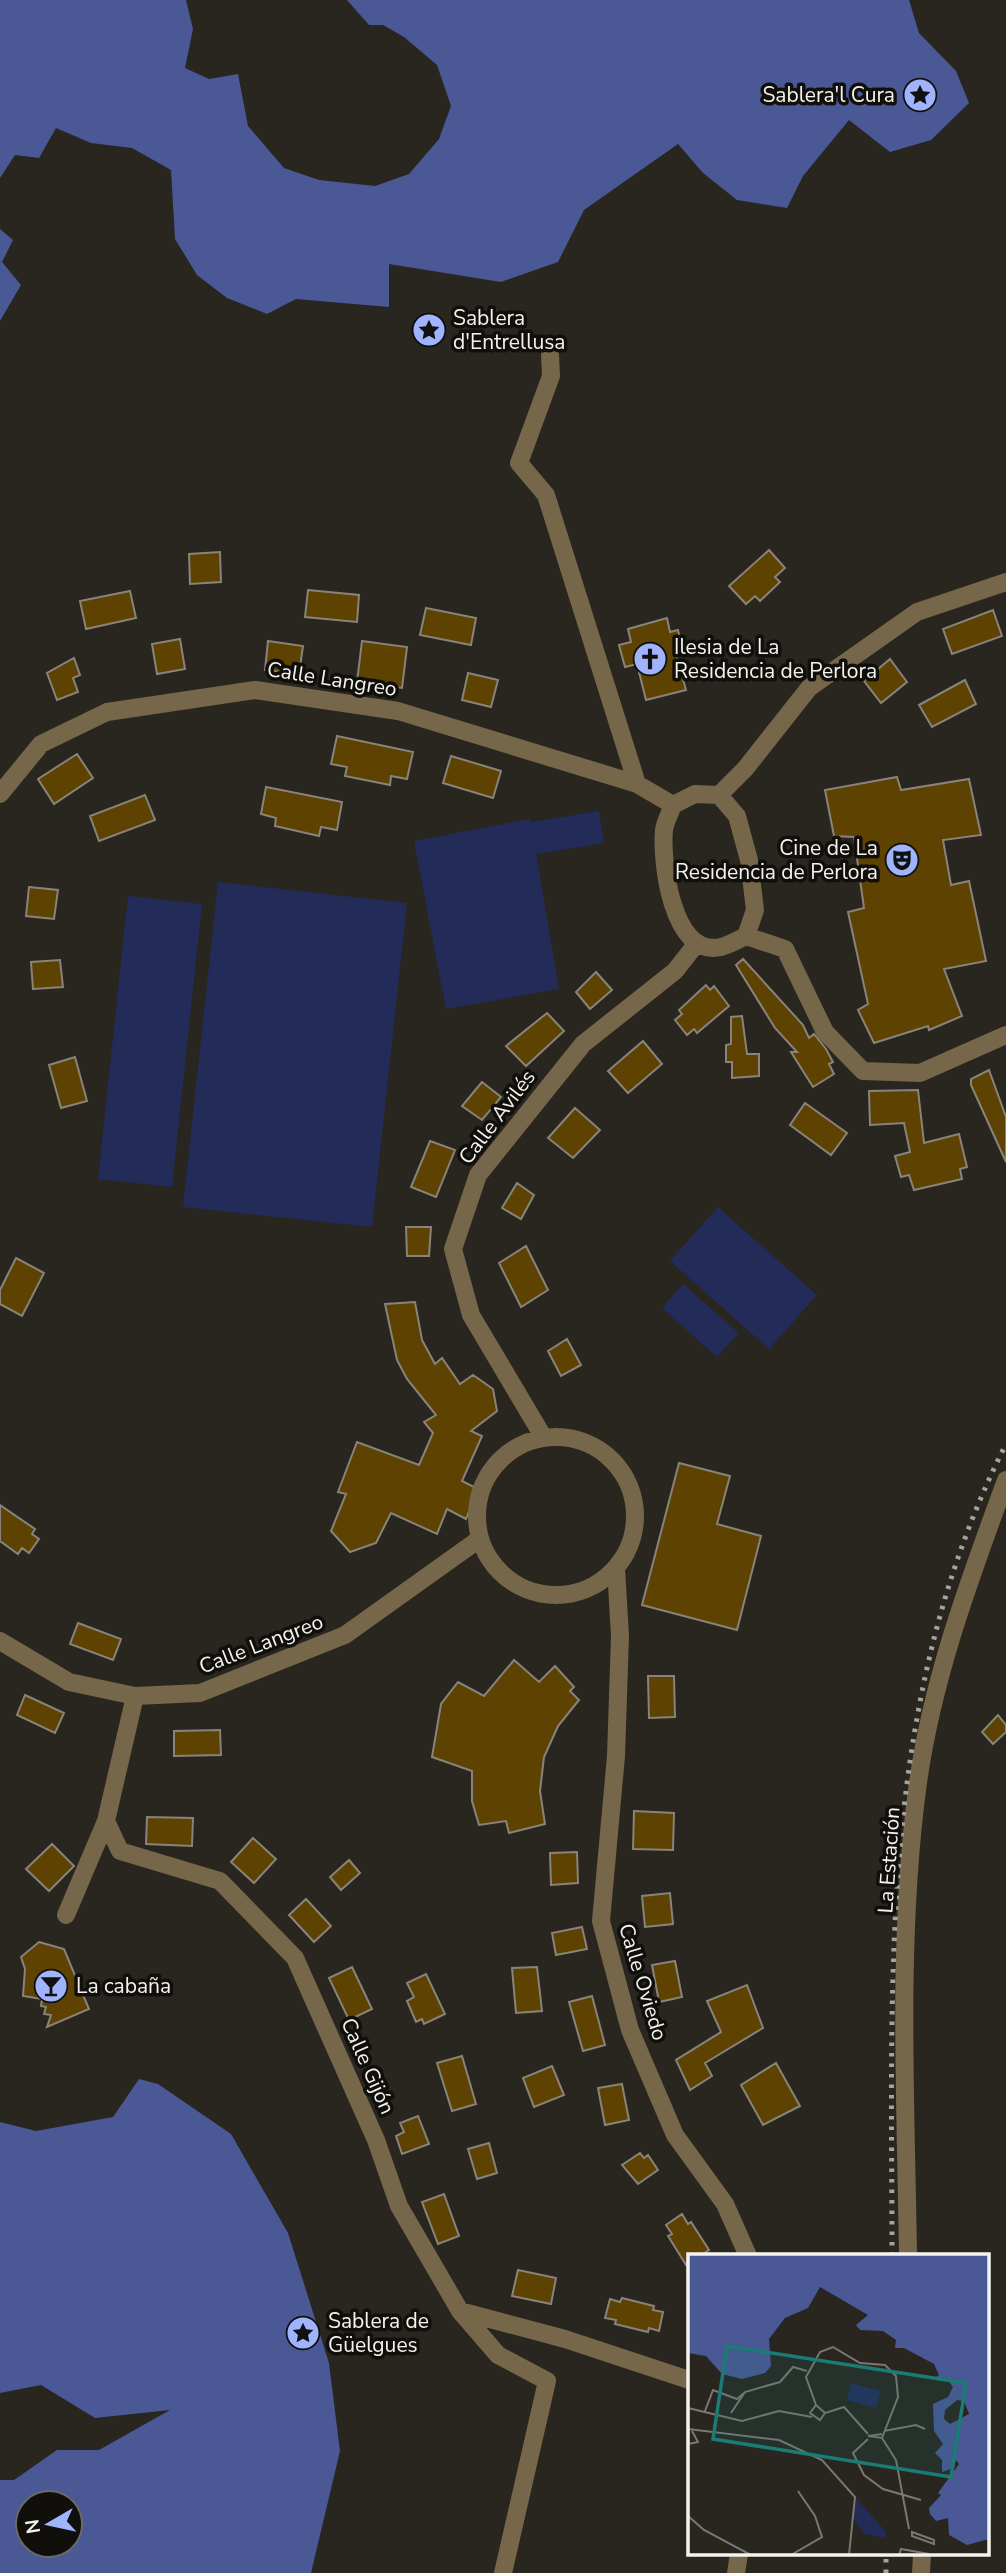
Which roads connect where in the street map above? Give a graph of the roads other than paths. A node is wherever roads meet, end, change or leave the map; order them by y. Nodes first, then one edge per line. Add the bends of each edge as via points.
1 (550, 355) dead end
2 (1006, 582) edge
3 (637, 783) junction
4 (0, 794) edge
5 (719, 795) junction
6 (673, 805) junction
7 (746, 936) junction
8 (697, 943) junction
9 (1006, 1035) edge
10 (544, 1438) junction
11 (1006, 1479) edge
12 (478, 1540) junction
13 (616, 1568) junction
14 (0, 1641) edge
15 (135, 1696) junction
16 (106, 1821) junction
17 (65, 1915) dead end
18 (747, 2254) edge
19 (908, 2254) edge
20 (460, 2311) junction
21 (688, 2380) edge
22 (503, 2573) edge

1 - 3 street via 551,376 519,463 547,495
2 - 5 street via 917,612 810,688
3 - 4 street, Calle Langreo via 398,711 255,690 107,712 41,744
3 - 6 street, Calle Langreo
5 - 6 street via 695,794
5 - 7 street via 737,816 748,860 755,910
6 - 8 street via 664,828 666,874 679,924
7 - 8 street via 719,948
7 - 9 street via 785,949 825,1032 863,1070 920,1073
8 - 10 street, Calle Avilés via 674,971 583,1044 478,1175 453,1249 471,1315
10 - 12 street via 518,1447 496,1464 482,1487
10 - 13 street via 571,1438 593,1446 612,1460 626,1479 634,1502 634,1525
11 - 19 street, La Estación via 956,1616 917,1788 909,1872 905,2042
12 - 13 street via 509,1580 529,1591 576,1593 598,1584
12 - 15 street, Calle Langreo via 345,1635 200,1693
13 - 18 street, Calle Oviedo via 620,1636 616,1756 601,1921 630,2030 676,2135 725,2204
14 - 15 street, Calle Langreo via 68,1682
15 - 16 street
16 - 17 street
16 - 20 street, Calle Gijón via 120,1851 220,1881 295,1958 376,2140 399,2206
20 - 21 street
20 - 22 street, Calle Gijón via 498,2355 547,2381

